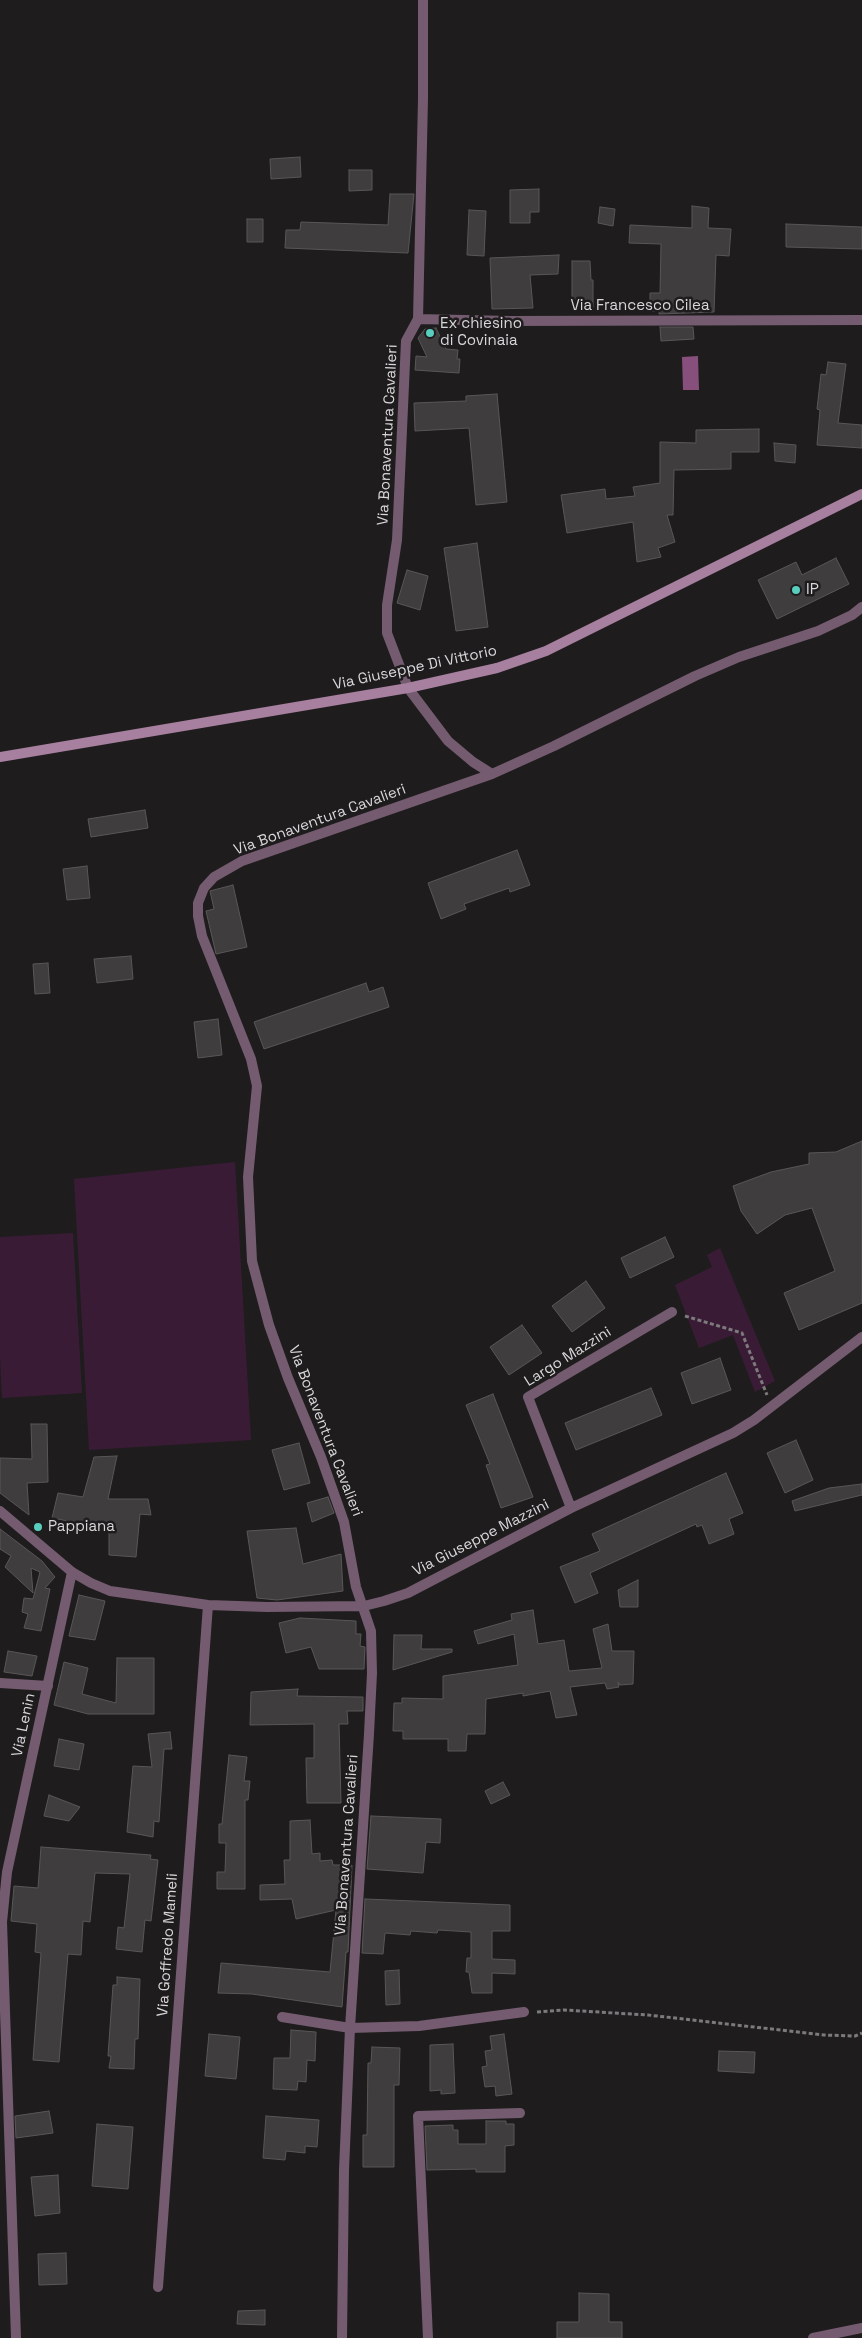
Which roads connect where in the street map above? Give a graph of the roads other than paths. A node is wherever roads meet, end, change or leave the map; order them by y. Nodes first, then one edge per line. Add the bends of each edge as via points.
1 (423, 0) edge
2 (418, 318) junction
3 (862, 320) edge
4 (862, 494) edge
5 (862, 607) edge
6 (408, 688) junction
7 (0, 757) edge
8 (492, 774) junction
9 (672, 1312) road end
10 (862, 1337) edge
11 (571, 1508) junction
12 (0, 1511) edge
13 (72, 1572) junction
14 (208, 1605) junction
15 (364, 1606) junction
16 (0, 1683) edge
17 (48, 1686) junction
18 (1, 1922) edge
19 (524, 2012) road end
20 (282, 2017) dead end
21 (350, 2028) junction
22 (3, 2104) edge
23 (520, 2113) dead end
24 (158, 2287) dead end
25 (862, 2328) edge
26 (16, 2338) edge
27 (342, 2338) edge
28 (428, 2338) edge
29 (813, 2338) edge

1 - 2 street, Via Bonaventura Cavalieri
2 - 3 street, Via Francesco Cilea via 510,322
2 - 6 street, Via Bonaventura Cavalieri via 406,341 397,540 387,605 387,632
4 - 6 main road, Via Giuseppe Di Vittorio via 546,651 497,668
5 - 8 street, Via Bonaventura Cavalieri via 818,632 738,657 695,676
6 - 7 main road, Via Giuseppe Di Vittorio
6 - 8 street, Via Bonaventura Cavalieri via 448,741
8 - 15 street, Via Bonaventura Cavalieri via 242,861 214,877 204,888 198,903 202,936 248,1050 257,1086 248,1177 252,1261 269,1325 322,1457 344,1522 356,1587
9 - 11 street, Largo Mazzini via 528,1397
10 - 11 street, Via Giuseppe Mazzini via 733,1432
11 - 15 street, Via Giuseppe Mazzini via 408,1593
12 - 13 street
13 - 14 street, Via Giuseppe Mazzini via 110,1590
13 - 17 street, Via Lenin
14 - 15 street, Via Giuseppe Mazzini via 267,1608
14 - 24 street, Via Goffredo Mameli
15 - 21 street, Via Bonaventura Cavalieri via 371,1631 372,1673
16 - 17 street
17 - 18 street, Via Lenin via 7,1872
18 - 22 street, Via Lenin
19 - 21 street via 419,2026
20 - 21 street
21 - 27 street, Via Bonaventura Cavalieri
22 - 26 street, Via Lenin
23 - 28 street via 418,2116
25 - 29 street

